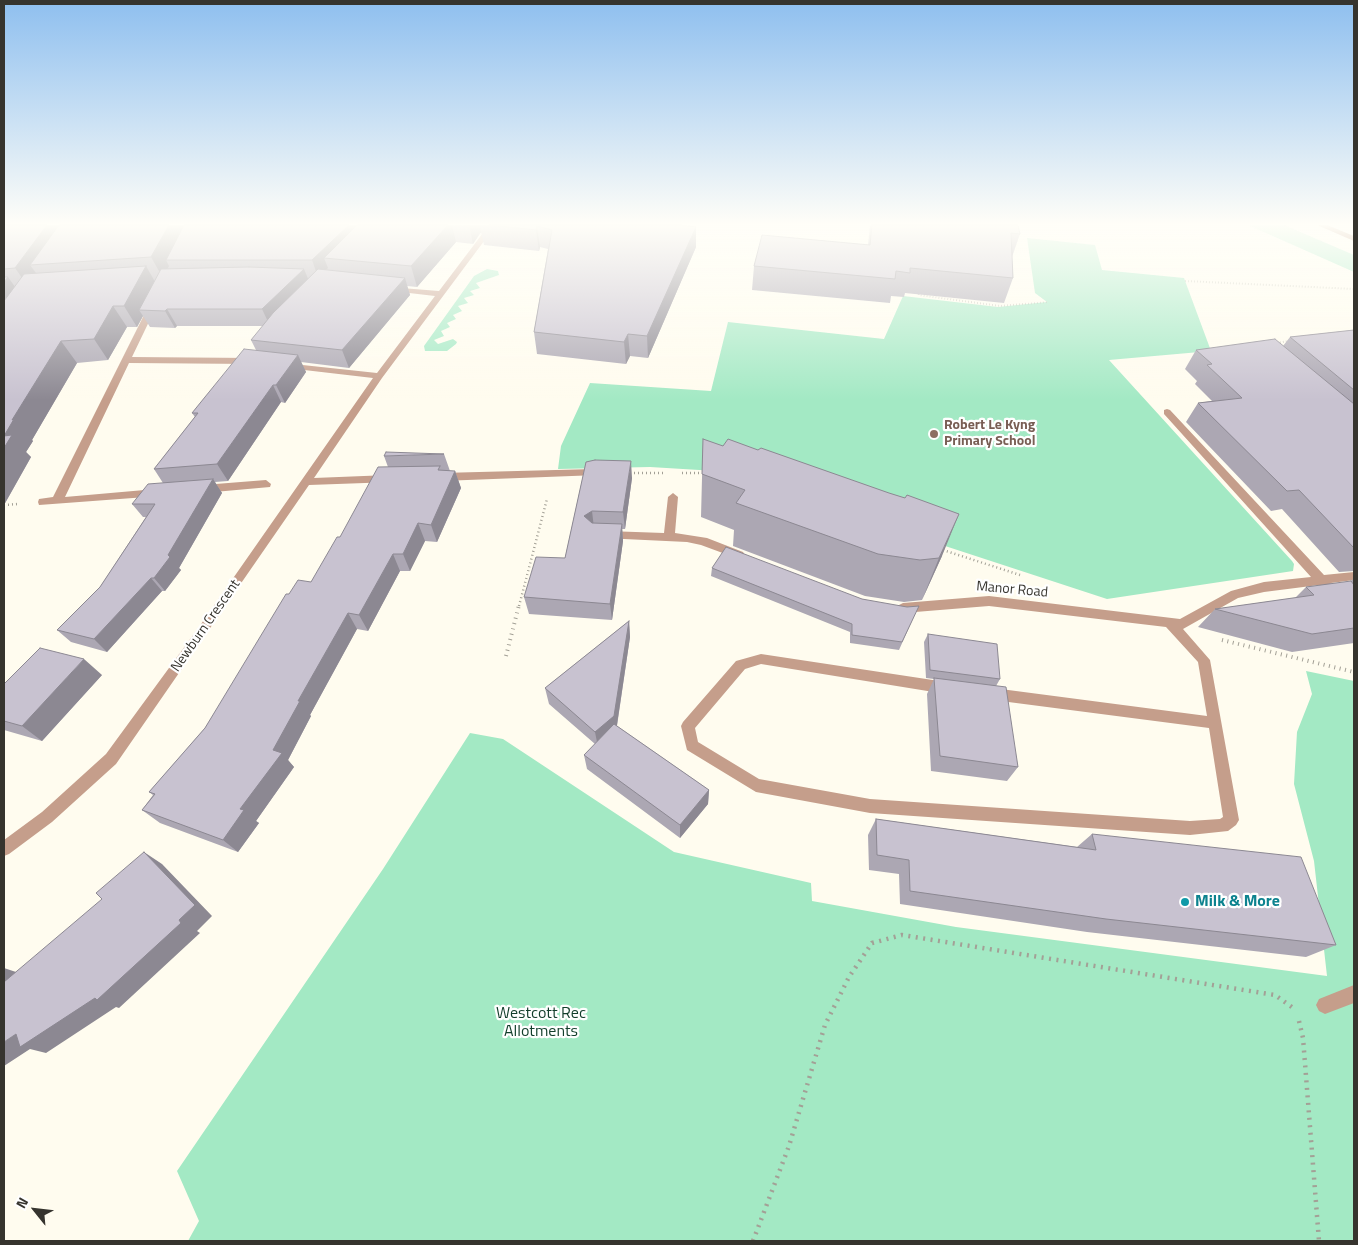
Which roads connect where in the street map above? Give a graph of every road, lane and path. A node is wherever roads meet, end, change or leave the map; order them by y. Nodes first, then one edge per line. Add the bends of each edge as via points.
1 (448, 283) edge
2 (1212, 283) edge
3 (918, 285) edge
4 (381, 288) edge
5 (1354, 289) edge
6 (440, 294) junction
7 (156, 299) edge
8 (1048, 302) dead end
9 (1297, 340) edge
10 (1271, 343) edge
11 (126, 360) junction
12 (379, 376) junction
13 (1167, 412) dead end
14 (594, 473) joint
15 (671, 473) dead end
16 (681, 473) dead end
17 (707, 473) edge
18 (554, 474) junction
19 (425, 478) edge
20 (405, 479) edge
21 (306, 482) junction
22 (266, 484) dead end
23 (187, 490) edge
24 (167, 492) edge
25 (673, 497) dead end
26 (57, 501) junction
27 (43, 502) dead end
28 (594, 534) edge
29 (669, 536) junction
30 (937, 548) edge
31 (748, 558) edge
32 (1354, 576) edge
33 (1028, 578) dead end
34 (1321, 580) junction
35 (1334, 594) edge
36 (889, 607) edge
37 (1172, 624) junction
38 (1219, 639) dead end
39 (506, 656) dead end
40 (1354, 672) edge
41 (959, 690) edge
42 (979, 692) edge
43 (1216, 723) junction
44 (4, 849) edge
45 (1354, 994) edge
46 (1325, 1005) dead end
47 (753, 1241) edge
48 (1319, 1241) edge

1 - 6 street, Newburn Crescent
2 - 5 path
3 - 8 path via 919,295 972,303 1000,306
4 - 6 street
6 - 12 street, Newburn Crescent
7 - 11 street
9 - 10 path
11 - 12 street via 248,357
11 - 26 street
12 - 21 street, Newburn Crescent
13 - 34 street
14 - 15 path
14 - 18 street
16 - 17 path
18 - 19 street
18 - 39 path
20 - 21 street
21 - 44 street, Newburn Crescent via 111,758 48,817
22 - 23 street
24 - 26 street
25 - 29 street
26 - 27 street
28 - 29 street
29 - 31 street via 703,541
30 - 33 path
32 - 34 street, Manor Road
34 - 35 street
34 - 37 street, Manor Road via 1235,594 1186,622
36 - 37 street, Manor Road via 989,601
37 - 43 street via 1204,660
38 - 40 path
41 - 43 street via 760,659 741,665 688,726 692,746 756,785 870,806 1190,828 1223,826 1231,820
42 - 43 street
45 - 46 street
47 - 48 path via 789,1146 825,1025 849,976 872,943 902,935 1275,996 1295,1009 1303,1038

